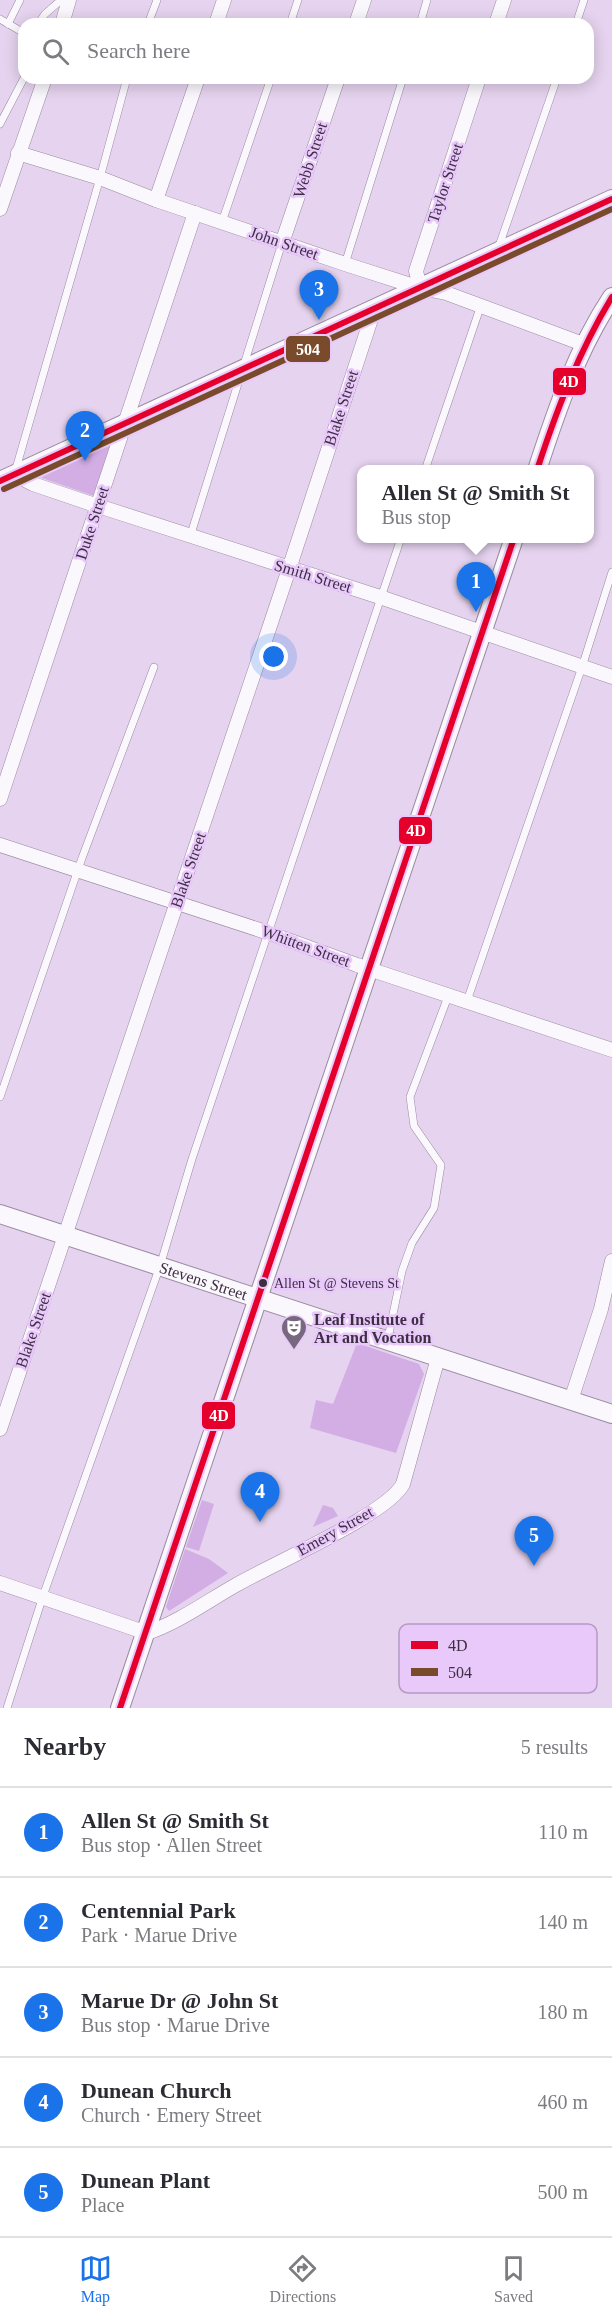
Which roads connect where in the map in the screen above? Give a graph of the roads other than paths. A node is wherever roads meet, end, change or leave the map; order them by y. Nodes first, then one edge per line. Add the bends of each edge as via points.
1 (20, 0) edge
2 (61, 0) edge
3 (69, 0) edge
4 (157, 0) edge
5 (224, 0) edge
6 (298, 0) edge
7 (364, 0) edge
8 (427, 0) edge
9 (504, 0) edge
10 (584, 0) edge
11 (42, 18) edge
12 (64, 18) edge
13 (150, 18) edge
14 (218, 18) edge
15 (292, 18) edge
16 (358, 18) edge
17 (422, 18) edge
18 (498, 18) edge
19 (578, 18) edge
20 (0, 19) edge
21 (8, 24) junction
22 (18, 30) edge
23 (21, 84) edge
24 (43, 84) edge
25 (125, 84) edge
26 (196, 84) edge
27 (269, 84) edge
28 (336, 84) edge
29 (401, 84) edge
30 (477, 84) edge
31 (555, 84) edge
32 (0, 124) edge
33 (18, 153) junction
34 (100, 178) junction
35 (612, 199) edge
36 (156, 200) junction
37 (0, 209) edge
38 (195, 213) junction
39 (222, 222) junction
40 (282, 243) junction
41 (497, 252) junction
42 (345, 264) junction
43 (420, 288) junction
44 (612, 297) edge
45 (481, 305) junction
46 (374, 309) junction
47 (583, 344) junction
48 (241, 369) junction
49 (126, 422) junction
50 (426, 465) edge
51 (539, 465) edge
52 (4, 480) edge
53 (98, 506) junction
54 (190, 537) junction
55 (399, 543) edge
56 (512, 543) edge
57 (289, 569) junction
58 (612, 572) edge
59 (381, 597) junction
60 (482, 634) junction
61 (154, 667) dead end
62 (582, 667) junction
63 (612, 677) edge
64 (0, 799) edge
65 (0, 845) edge
66 (78, 870) junction
67 (176, 904) junction
68 (269, 933) junction
69 (369, 969) junction
70 (449, 994) junction
71 (467, 1001) junction
72 (612, 1050) edge
73 (0, 1097) edge
74 (0, 1214) edge
75 (65, 1235) junction
76 (612, 1261) edge
77 (160, 1266) junction
78 (258, 1299) junction
79 (387, 1341) junction
80 (438, 1358) junction
81 (571, 1400) junction
82 (612, 1414) edge
83 (0, 1429) edge
84 (0, 1583) edge
85 (43, 1596) junction
86 (147, 1633) junction
87 (7, 1708) edge
88 (120, 1708) edge

1 - 21 lane
2 - 11 lane
3 - 12 street
4 - 13 lane
5 - 14 street
6 - 15 lane
7 - 16 street
8 - 17 lane
9 - 18 street
10 - 19 lane
20 - 21 lane
21 - 22 lane
23 - 32 lane
24 - 33 street
25 - 34 lane
26 - 36 street
27 - 39 lane
28 - 40 street, Webb Street
29 - 42 lane
30 - 43 street, Taylor Street via 416,271
31 - 41 lane
33 - 34 street, John Street
33 - 37 street
34 - 36 street, John Street
34 - 52 lane
35 - 41 street
36 - 38 street, John Street
38 - 39 street, John Street
38 - 49 street, Duke Street
39 - 40 street, John Street
40 - 42 street, John Street
40 - 48 lane
41 - 43 street
42 - 43 street, John Street
43 - 45 street, John Street
43 - 46 street
44 - 47 street
45 - 47 street, John Street
45 - 50 lane
46 - 48 street
46 - 57 street, Blake Street
47 - 51 street
48 - 49 street
48 - 54 lane
49 - 52 street
49 - 53 street, Duke Street
52 - 53 street, Smith Street via 33,484
53 - 54 street, Smith Street
53 - 64 street, Duke Street
54 - 57 street, Smith Street
55 - 59 lane
56 - 60 street
57 - 59 street, Smith Street
57 - 67 street, Blake Street
58 - 62 lane
59 - 60 street, Smith Street
59 - 68 lane
60 - 62 street, Smith Street
60 - 69 street
61 - 66 lane
62 - 63 street, Smith Street
62 - 71 lane
65 - 66 street, Whitten Street
66 - 67 street, Whitten Street
66 - 73 lane
67 - 68 street, Whitten Street
67 - 75 street, Blake Street
68 - 69 street, Whitten Street
68 - 77 lane
69 - 70 street, Whitten Street
69 - 78 street
70 - 71 street, Whitten Street
70 - 79 lane via 410,1098 414,1126 441,1165 434,1208 412,1243 402,1271
71 - 72 street, Whitten Street
74 - 75 street, Stevens Street
75 - 77 street, Stevens Street
75 - 83 street, Blake Street
76 - 81 street via 601,1309
77 - 78 street, Stevens Street
77 - 85 lane
78 - 79 street, Stevens Street
78 - 86 street
79 - 80 street, Stevens Street
80 - 81 street, Stevens Street
80 - 86 street, Emery Street via 403,1484 397,1493 363,1518 235,1585 171,1624
81 - 82 street, Stevens Street
84 - 85 street
85 - 86 street
85 - 87 lane
86 - 88 street

